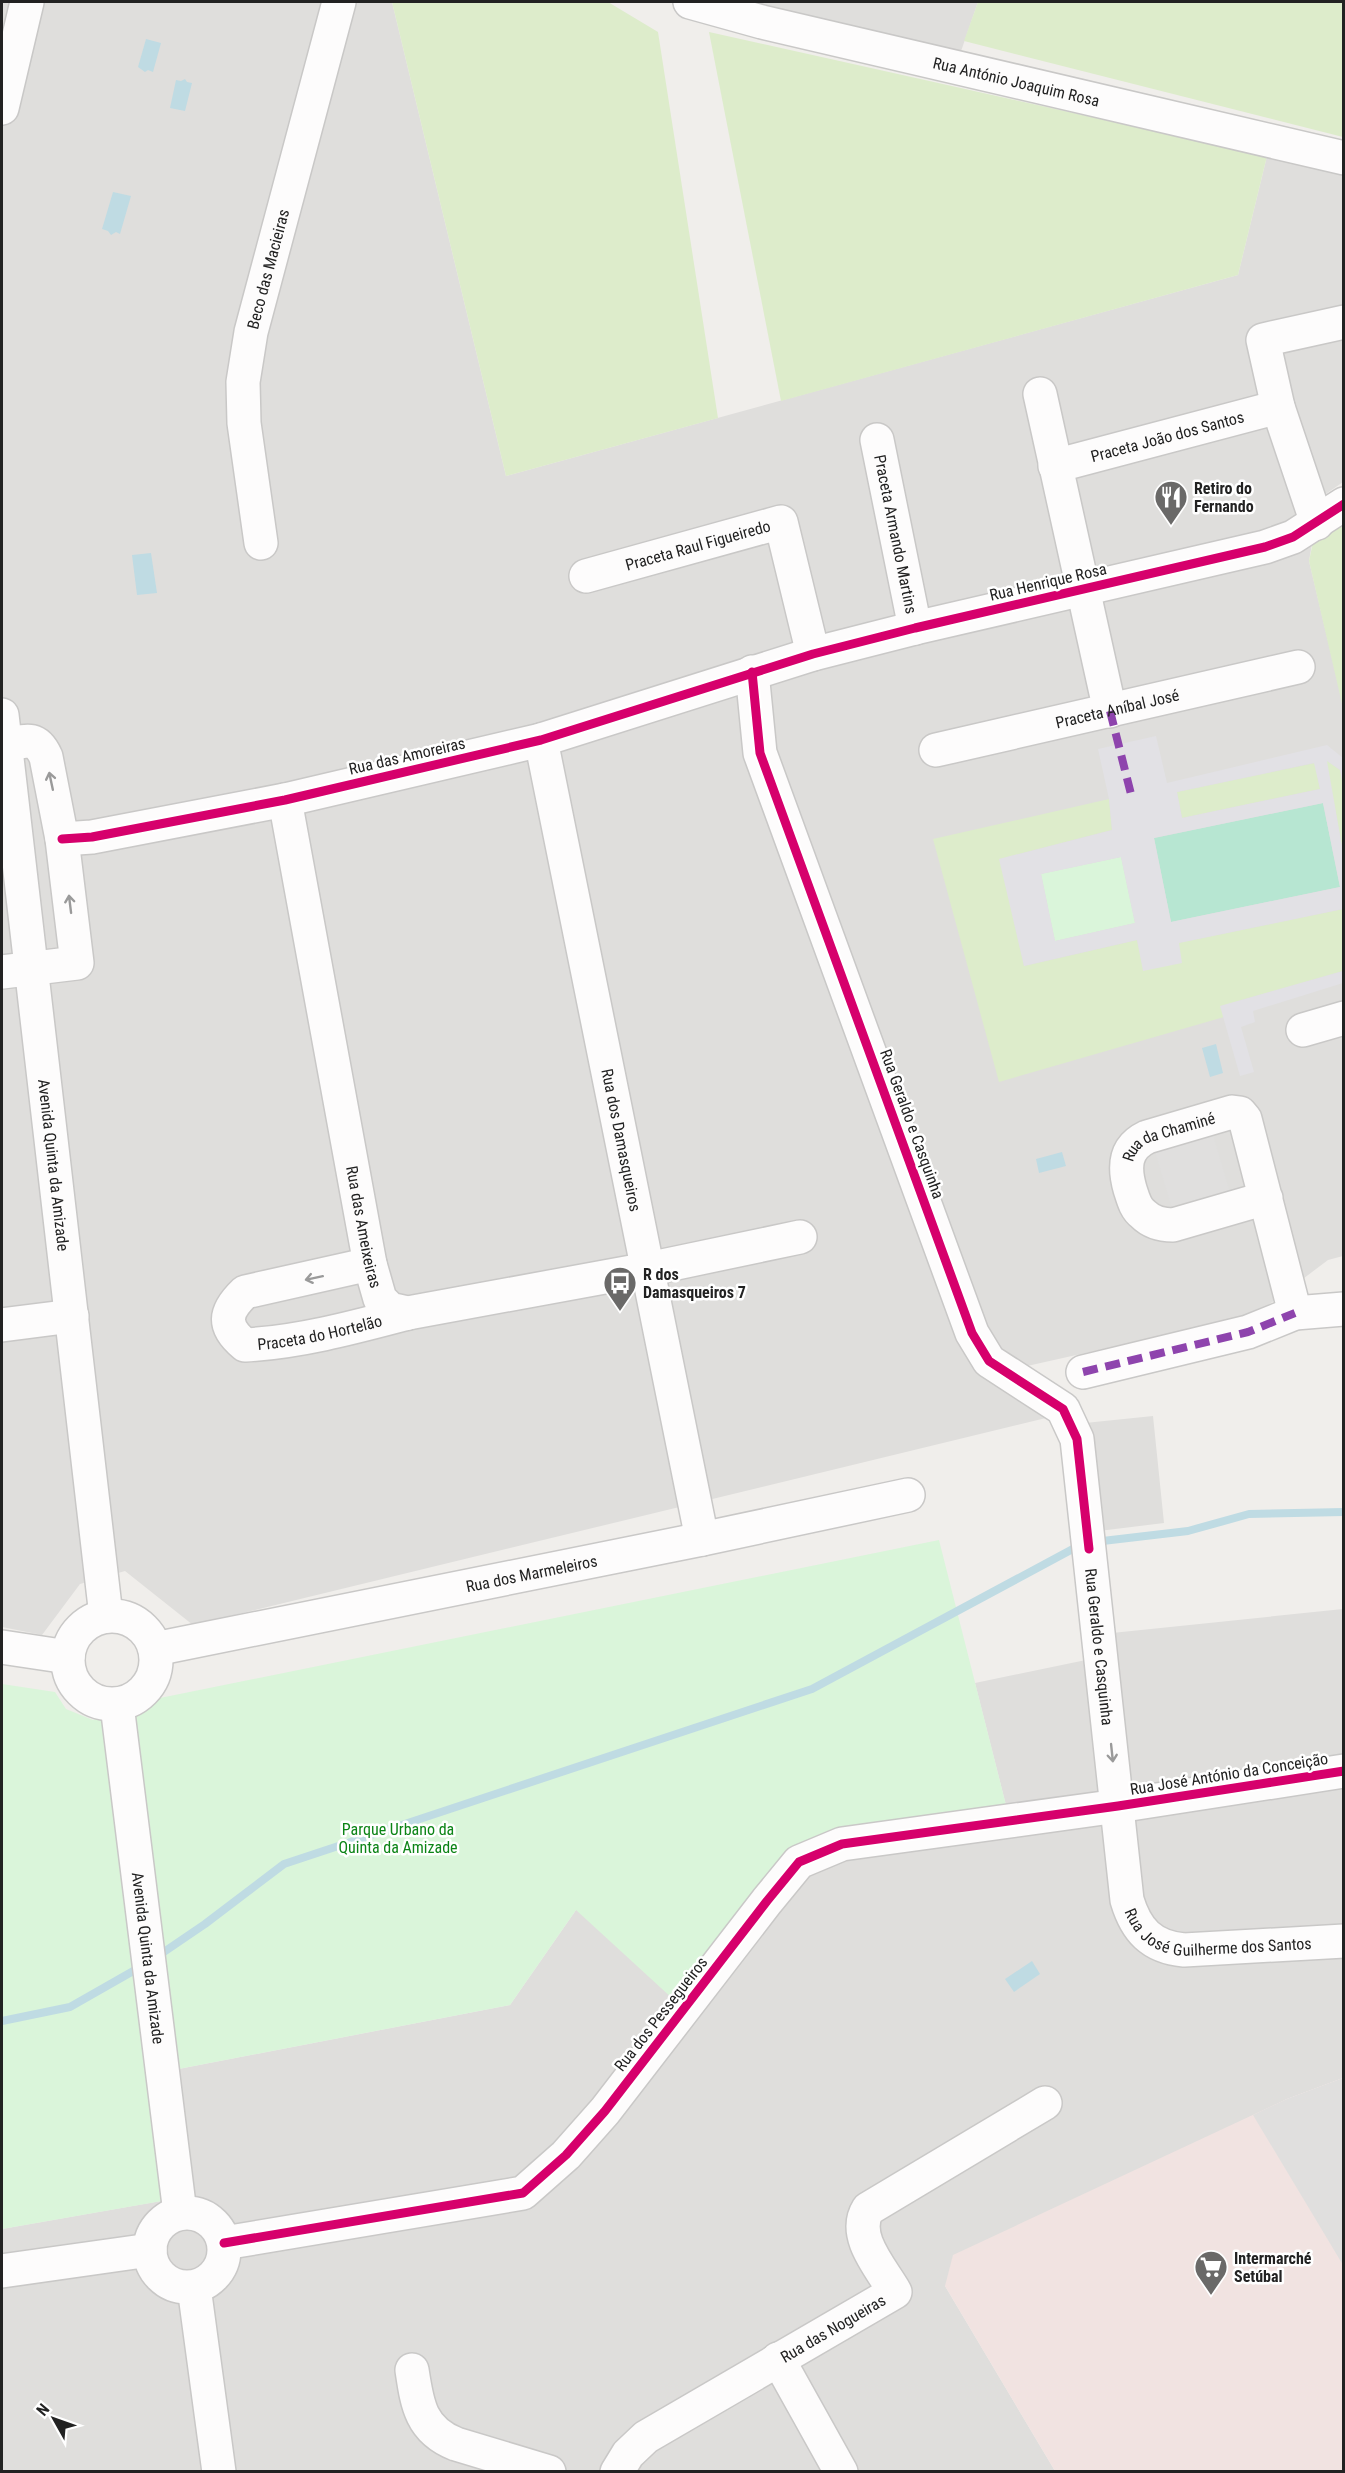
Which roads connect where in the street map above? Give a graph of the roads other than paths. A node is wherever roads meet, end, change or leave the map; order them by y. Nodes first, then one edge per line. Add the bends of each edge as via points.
1 (27, 2) edge
2 (339, 2) edge
3 (690, 2) edge
4 (2, 108) edge
5 (1344, 158) edge
6 (1344, 322) edge
7 (1040, 394) dead end
8 (1278, 407) junction
9 (877, 440) dead end
10 (1055, 466) junction
11 (1344, 504) edge
12 (1317, 523) junction
13 (261, 543) dead end
14 (586, 576) dead end
15 (1084, 589) junction
16 (915, 628) junction
17 (813, 654) junction
18 (1298, 667) dead end
19 (752, 672) junction
20 (1110, 711) junction
21 (3, 736) edge
22 (542, 740) junction
23 (936, 750) dead end
24 (285, 800) junction
25 (62, 839) junction
26 (17, 970) edge
27 (1344, 1018) edge
28 (1303, 1030) dead end
29 (1266, 1198) dead end
30 (800, 1237) dead end
31 (370, 1264) junction
32 (648, 1269) junction
33 (1344, 1309) edge
34 (408, 1312) junction
35 (1294, 1313) junction
36 (72, 1316) junction
37 (2, 1325) edge
38 (1083, 1372) dead end
39 (908, 1495) dead end
40 (702, 1539) junction
41 (106, 1616) junction
42 (2, 1647) edge
43 (155, 1649) junction
44 (68, 1658) junction
45 (117, 1705) junction
46 (1344, 1771) edge
47 (1118, 1806) junction
48 (1344, 1941) edge
49 (1044, 2103) dead end
50 (180, 2213) junction
51 (225, 2243) junction
52 (150, 2250) junction
53 (2, 2271) edge
54 (194, 2287) junction
55 (778, 2359) junction
56 (412, 2370) dead end
57 (219, 2472) edge
58 (549, 2472) edge
59 (617, 2472) edge
60 (841, 2472) edge

1 - 4 street
2 - 13 street, Beco das Macieiras via 251,332 243,382 244,423
3 - 5 street, Rua António Joaquim Rosa
6 - 8 street via 1263,340
7 - 10 street
8 - 10 street, Praceta João dos Santos
8 - 12 street
9 - 16 street, Praceta Armando Martins
10 - 15 street
11 - 12 street, Rua Henrique Rosa
12 - 15 street, Rua Henrique Rosa via 1265,547
14 - 17 street, Praceta Raul Figueiredo via 781,522
15 - 16 street, Rua Henrique Rosa
15 - 20 street
16 - 17 street, Rua Henrique Rosa
17 - 19 street, Rua Henrique Rosa
18 - 20 street, Praceta Aníbal José
19 - 22 street, Rua das Amoreiras
19 -> 47 street, Rua Geraldo e Casquinha via 760,753 972,1333 989,1362 1063,1409 1077,1439
20 - 23 street, Praceta Aníbal José
25 -> 21 street via 42,748 31,741
21 - 26 street, Avenida Quinta da Amizade
22 - 24 street, Rua das Amoreiras
22 - 32 street, Rua dos Damasqueiros
24 - 25 street, Rua das Amoreiras via 92,837
24 - 31 street, Rua das Ameixeiras
26 -> 25 street via 76,963
26 - 36 street, Avenida Quinta da Amizade
27 - 28 street
29 - 35 street
30 - 32 street
31 - 34 street, Rua das Ameixeiras via 380,1299 390,1309
31 -> 34 street, Praceta do Hortelão via 245,1292 232,1304 228,1321 232,1335 245,1345 263,1344 354,1327
32 - 34 street
32 - 40 street, Rua dos Damasqueiros
33 - 35 street
35 - 38 street via 1248,1332
36 - 37 street
36 - 41 street, Avenida Quinta da Amizade
39 - 40 street, Rua dos Marmeleiros
40 - 43 street, Rua dos Marmeleiros
41 - 43 street via 124,1617 139,1625
41 - 44 street via 90,1621 76,1633 68,1648
42 - 44 street
43 - 45 street via 155,1672 147,1688 134,1700
44 - 45 street via 73,1682 84,1696 99,1704
45 - 50 street, Avenida Quinta da Amizade
46 - 47 street, Rua José António da Conceição
47 - 48 street, Rua José Guilherme dos Santos via 1127,1899 1133,1919 1156,1942 1168,1949 1184,1950
47 - 51 street, Rua dos Pessegueiros via 842,1844 799,1862 605,2111 566,2155 523,2193
49 - 55 street, Rua das Nogueiras via 873,2205 865,2215 863,2235 895,2292
50 - 51 street via 209,2218
50 - 52 street via 167,2218 156,2229
51 - 54 street via 218,2271 208,2282
52 - 53 street
52 - 54 street via 156,2270 166,2281
54 - 57 street
55 - 59 street, Rua das Nogueiras via 646,2437 628,2454
55 - 60 street
56 - 58 street via 420,2413 442,2438

